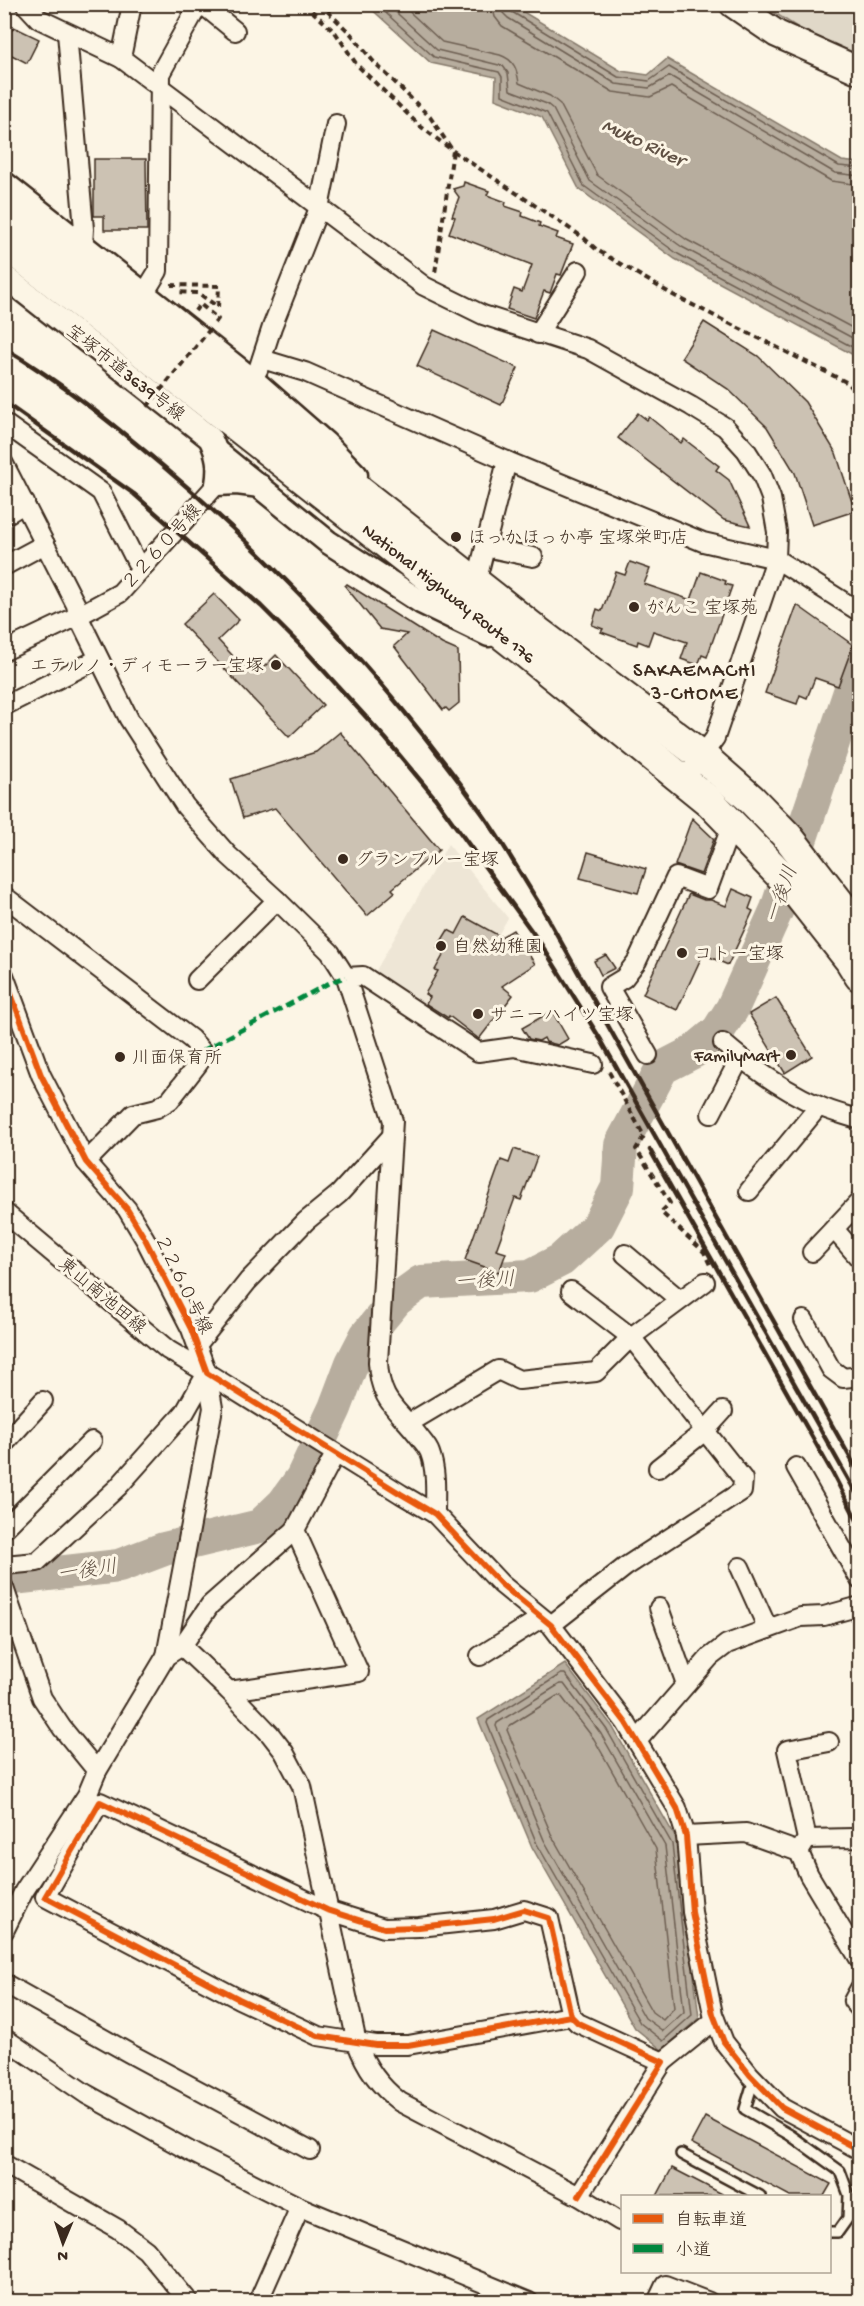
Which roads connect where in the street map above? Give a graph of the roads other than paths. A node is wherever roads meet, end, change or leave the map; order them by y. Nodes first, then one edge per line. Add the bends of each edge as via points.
1 (25, 4) edge
2 (132, 4) edge
3 (201, 4) edge
4 (733, 4) edge
5 (235, 31) dead end
6 (67, 33) junction
7 (121, 58) junction
8 (860, 71) edge
9 (160, 88) junction
10 (336, 124) dead end
11 (4, 183) edge
12 (319, 208) junction
13 (4, 211) edge
14 (4, 243) edge
15 (83, 245) junction
16 (578, 271) dead end
17 (4, 276) edge
18 (154, 291) junction
19 (538, 334) junction
20 (262, 359) junction
21 (254, 381) junction
22 (4, 423) edge
23 (217, 452) junction
24 (507, 461) junction
25 (4, 464) edge
26 (217, 484) junction
27 (260, 486) junction
28 (25, 503) junction
29 (4, 516) edge
30 (406, 528) junction
31 (45, 543) junction
32 (485, 547) junction
33 (532, 557) dead end
34 (776, 559) junction
35 (4, 566) edge
36 (140, 569) junction
37 (476, 583) junction
38 (860, 612) edge
39 (78, 616) junction
40 (4, 651) edge
41 (526, 653) junction
42 (98, 659) junction
43 (4, 706) edge
44 (702, 756) junction
45 (684, 780) junction
46 (732, 824) junction
47 (4, 896) edge
48 (277, 900) junction
49 (860, 930) edge
50 (4, 975) edge
51 (860, 976) edge
52 (346, 977) junction
53 (197, 980) dead end
54 (723, 1043) dead end
55 (648, 1055) dead end
56 (740, 1058) junction
57 (593, 1064) road end
58 (819, 1106) junction
59 (711, 1114) dead end
60 (860, 1120) edge
61 (391, 1137) junction
62 (86, 1162) junction
63 (749, 1191) dead end
64 (860, 1201) edge
65 (4, 1212) edge
66 (834, 1228) junction
67 (812, 1252) dead end
68 (625, 1254) dead end
69 (860, 1259) edge
70 (705, 1282) road end
71 (571, 1292) dead end
72 (680, 1300) junction
73 (804, 1320) dead end
74 (631, 1337) junction
75 (197, 1345) junction
76 (207, 1373) junction
77 (860, 1376) edge
78 (43, 1401) dead end
79 (723, 1412) dead end
80 (409, 1423) junction
81 (705, 1431) junction
82 (92, 1441) dead end
83 (4, 1444) edge
84 (331, 1451) junction
85 (796, 1467) dead end
86 (658, 1468) dead end
87 (435, 1514) junction
88 (4, 1529) edge
89 (295, 1530) junction
90 (4, 1565) edge
91 (740, 1567) dead end
92 (860, 1580) edge
93 (5, 1588) edge
94 (860, 1606) edge
95 (659, 1608) dead end
96 (546, 1622) junction
97 (768, 1629) junction
98 (182, 1646) junction
99 (166, 1656) junction
100 (480, 1656) dead end
101 (686, 1684) junction
102 (229, 1691) junction
103 (637, 1741) junction
104 (829, 1742) dead end
105 (97, 1771) junction
106 (93, 1799) junction
107 (686, 1836) junction
108 (860, 1839) edge
109 (803, 1845) junction
110 (327, 1910) junction
111 (4, 1930) edge
112 (860, 1960) edge
113 (4, 1983) edge
114 (860, 1988) edge
115 (860, 2009) edge
116 (571, 2016) junction
117 (715, 2020) junction
118 (4, 2038) edge
119 (357, 2043) junction
120 (663, 2062) junction
121 (754, 2079) junction
122 (310, 2150) dead end
123 (860, 2150) edge
124 (681, 2154) dead end
125 (4, 2164) edge
126 (758, 2195) edge
127 (579, 2196) junction
128 (300, 2207) junction
129 (620, 2221) dead end
130 (831, 2232) edge
131 (189, 2301) edge
132 (258, 2301) edge
133 (529, 2301) edge
134 (657, 2301) edge
135 (709, 2301) edge

1 - 6 street via 39,19
2 - 7 street
3 - 5 street
3 - 9 street via 160,74
4 - 8 main road via 777,34
6 - 7 street
6 - 15 street
7 - 9 street
9 - 12 street
9 - 18 street via 158,271
10 - 12 street
11 - 15 street
12 - 19 street via 424,286 483,315
12 - 20 street
13 - 30 highway, National Highway Route 176
14 - 41 highway, National Highway Route 176
15 - 18 street
16 - 19 street
17 - 23 street, 宝塚市道3639号線 via 210,438
18 - 21 street
19 - 34 street via 588,349 725,427 746,450 771,498 777,532
20 - 21 street
20 - 24 street via 305,372
21 - 30 street via 326,443
22 - 36 street via 100,492
23 - 26 street
23 - 27 street, 宝塚市道3639号線
24 - 32 street
24 - 34 street via 703,542
25 - 28 street
26 - 27 street
26 - 36 street, ２２６０号線
27 - 41 street, 宝塚市道3639号線 via 328,542 421,602
28 - 29 street
28 - 31 street
30 - 37 highway, National Highway Route 176
31 - 35 street
31 - 39 street
32 - 33 street
32 - 37 street
34 - 38 street
34 - 44 street via 715,738
36 - 39 street, ２２６０号線 via 120,593
37 - 44 highway, National Highway Route 176
39 - 40 street, ２２６０号線
39 - 42 street
41 - 45 highway, National Highway Route 176
42 - 43 street
42 - 48 street via 129,719 185,806 228,855
44 - 45 street
44 - 49 highway, National Highway Route 176 via 797,848
45 - 46 highway, National Highway Route 176
46 - 51 highway, National Highway Route 176 via 785,878
46 - 55 street via 708,889 676,877 637,961 624,978 609,987
47 - 62 street via 202,1051 202,1058 170,1100 134,1114
48 - 52 street via 330,952
48 - 53 street
50 - 62 street, ２２６０号線 via 41,1074
52 - 57 street via 363,976 478,1052 514,1047
52 - 61 street via 393,1121
54 - 56 street
56 - 58 street
56 - 59 street
58 - 60 street
58 - 63 street
61 - 75 street via 339,1194 306,1221 248,1281
61 - 80 street via 378,1362 380,1387 392,1408
62 - 75 street, ２２６０号線 via 127,1209 146,1239
64 - 66 street
65 - 76 street, 東山南池田線 via 168,1350
66 - 67 street
66 - 69 street
68 - 72 street
70 - 72 street
71 - 74 street
72 - 74 street
73 - 77 street via 831,1369 843,1378
74 - 80 street via 596,1372 519,1380 498,1370
74 - 81 street
75 - 76 street, ２２６０号線
76 - 84 street
76 - 90 street via 185,1412 118,1487 37,1562
76 - 99 street, ２２６０号線 via 213,1408
78 - 83 street
79 - 81 street
80 - 87 street via 430,1451
81 - 86 street
81 - 96 street via 743,1479 742,1491
82 - 88 street
84 - 87 street
84 - 89 street
85 - 92 street
87 - 96 street via 501,1584
89 - 98 street via 210,1605
89 - 102 street via 359,1672
91 - 97 street
93 - 105 street via 42,1698
94 - 97 street via 824,1616 801,1617
95 - 101 street
96 - 100 street
96 - 103 street
97 - 101 street via 727,1644
98 - 99 street
98 - 102 street
99 - 105 street
101 - 103 street
102 - 110 street via 284,1752 302,1786
103 - 107 street via 677,1808
104 - 109 street via 787,1750
105 - 106 street
106 - 110 street
106 - 111 street via 24,1891
106 - 119 street via 45,1897 298,2027 318,2036
107 - 109 street via 746,1833
107 - 117 street via 692,1912
108 - 109 street
109 - 112 street via 808,1875
110 - 116 street via 384,1928 494,1919 524,1910 549,1918
110 - 119 street
113 - 122 street
114 - 115 street via 853,2001
116 - 119 street via 408,2045
116 - 120 street via 578,2023
117 - 120 street
117 - 121 street via 724,2042
118 - 128 street via 86,2094
119 - 127 street via 376,2080 400,2102
120 - 127 street
121 - 123 street via 782,2108
121 - 130 lane via 745,2109 840,2171 849,2195 848,2218 838,2232
124 - 126 lane
125 - 131 street via 88,2211 146,2250
127 - 129 street
128 - 132 street
128 - 133 street
134 - 135 street via 664,2285

